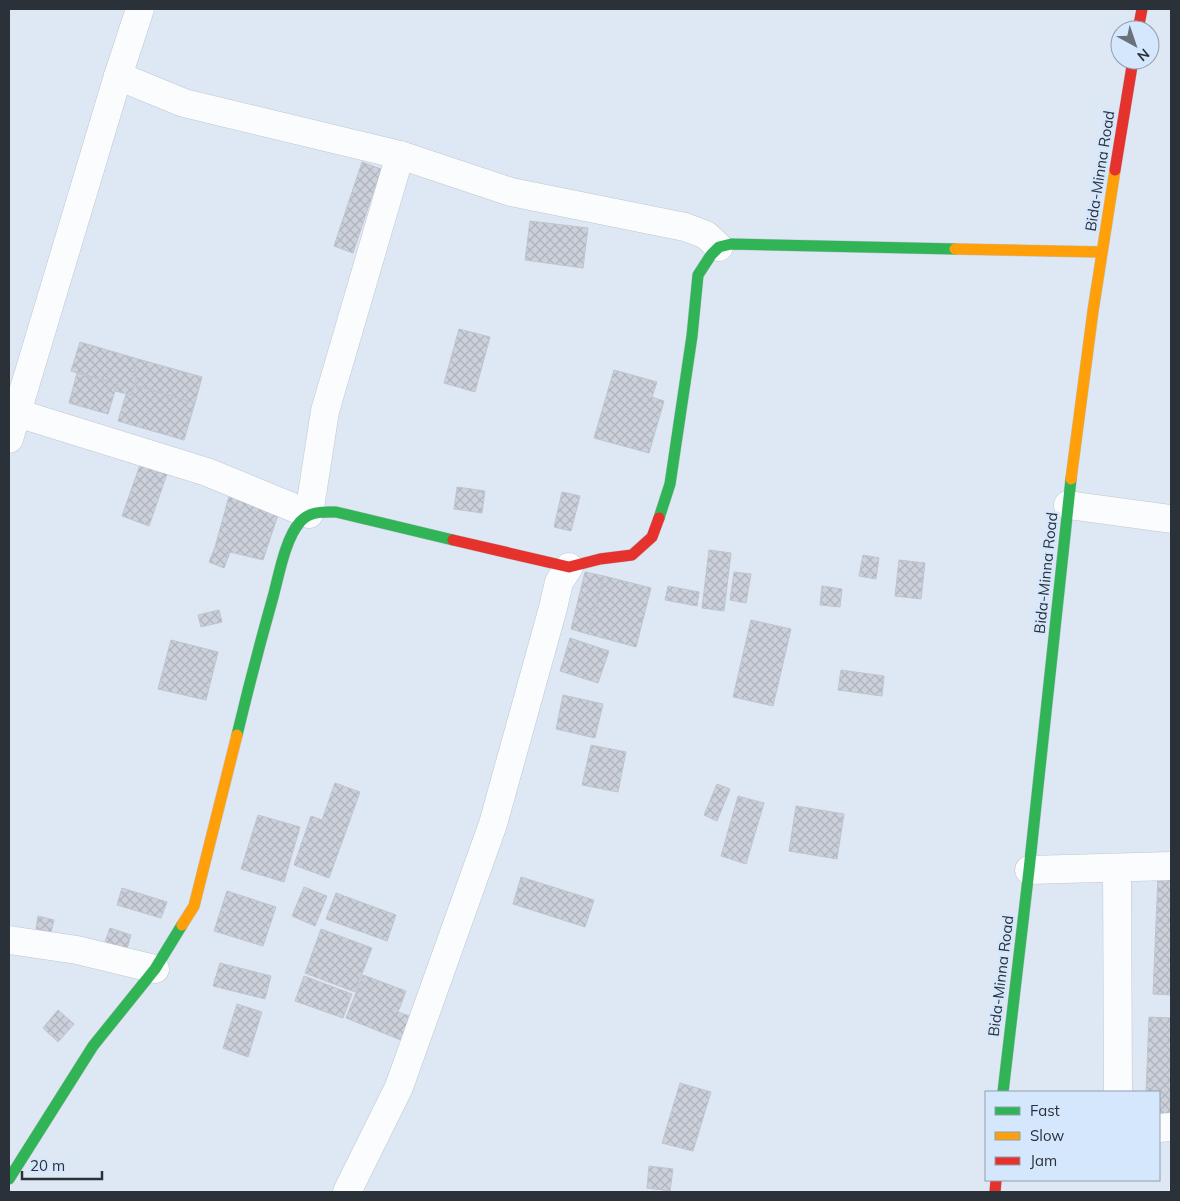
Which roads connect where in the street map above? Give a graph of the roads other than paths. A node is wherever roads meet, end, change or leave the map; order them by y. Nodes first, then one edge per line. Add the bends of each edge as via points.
1 (140, 9) edge
2 (1131, 70) edge
3 (118, 76) junction
4 (400, 155) junction
5 (719, 247) junction
6 (1102, 252) junction
7 (17, 413) junction
8 (9, 439) edge
9 (1068, 505) junction
10 (309, 514) junction
11 (1171, 519) edge
12 (569, 567) junction
13 (1171, 866) edge
14 (1117, 868) junction
15 (1029, 870) junction
16 (9, 940) edge
17 (155, 969) junction
18 (1003, 1091) edge
19 (1118, 1091) edge
20 (9, 1179) edge
21 (347, 1192) edge

1 - 3 street
2 - 6 street, Bida-Minna Road
3 - 4 street via 184,103
3 - 7 street
4 - 5 street via 511,192 685,227 706,235
4 - 10 street via 325,411
5 - 6 street via 731,244
5 - 12 street via 698,275 670,484 652,537 632,555 600,558
6 - 9 street, Bida-Minna Road
7 - 8 street
7 - 10 street via 207,472
9 - 11 street
9 - 15 street, Bida-Minna Road
10 - 12 street via 336,512
10 - 17 street via 297,525 288,542 194,906
12 - 21 street via 558,582 493,824 399,1087
13 - 14 street
14 - 15 street
14 - 19 street
15 - 18 street, Bida-Minna Road
16 - 17 street via 77,950
17 - 20 street via 92,1046

